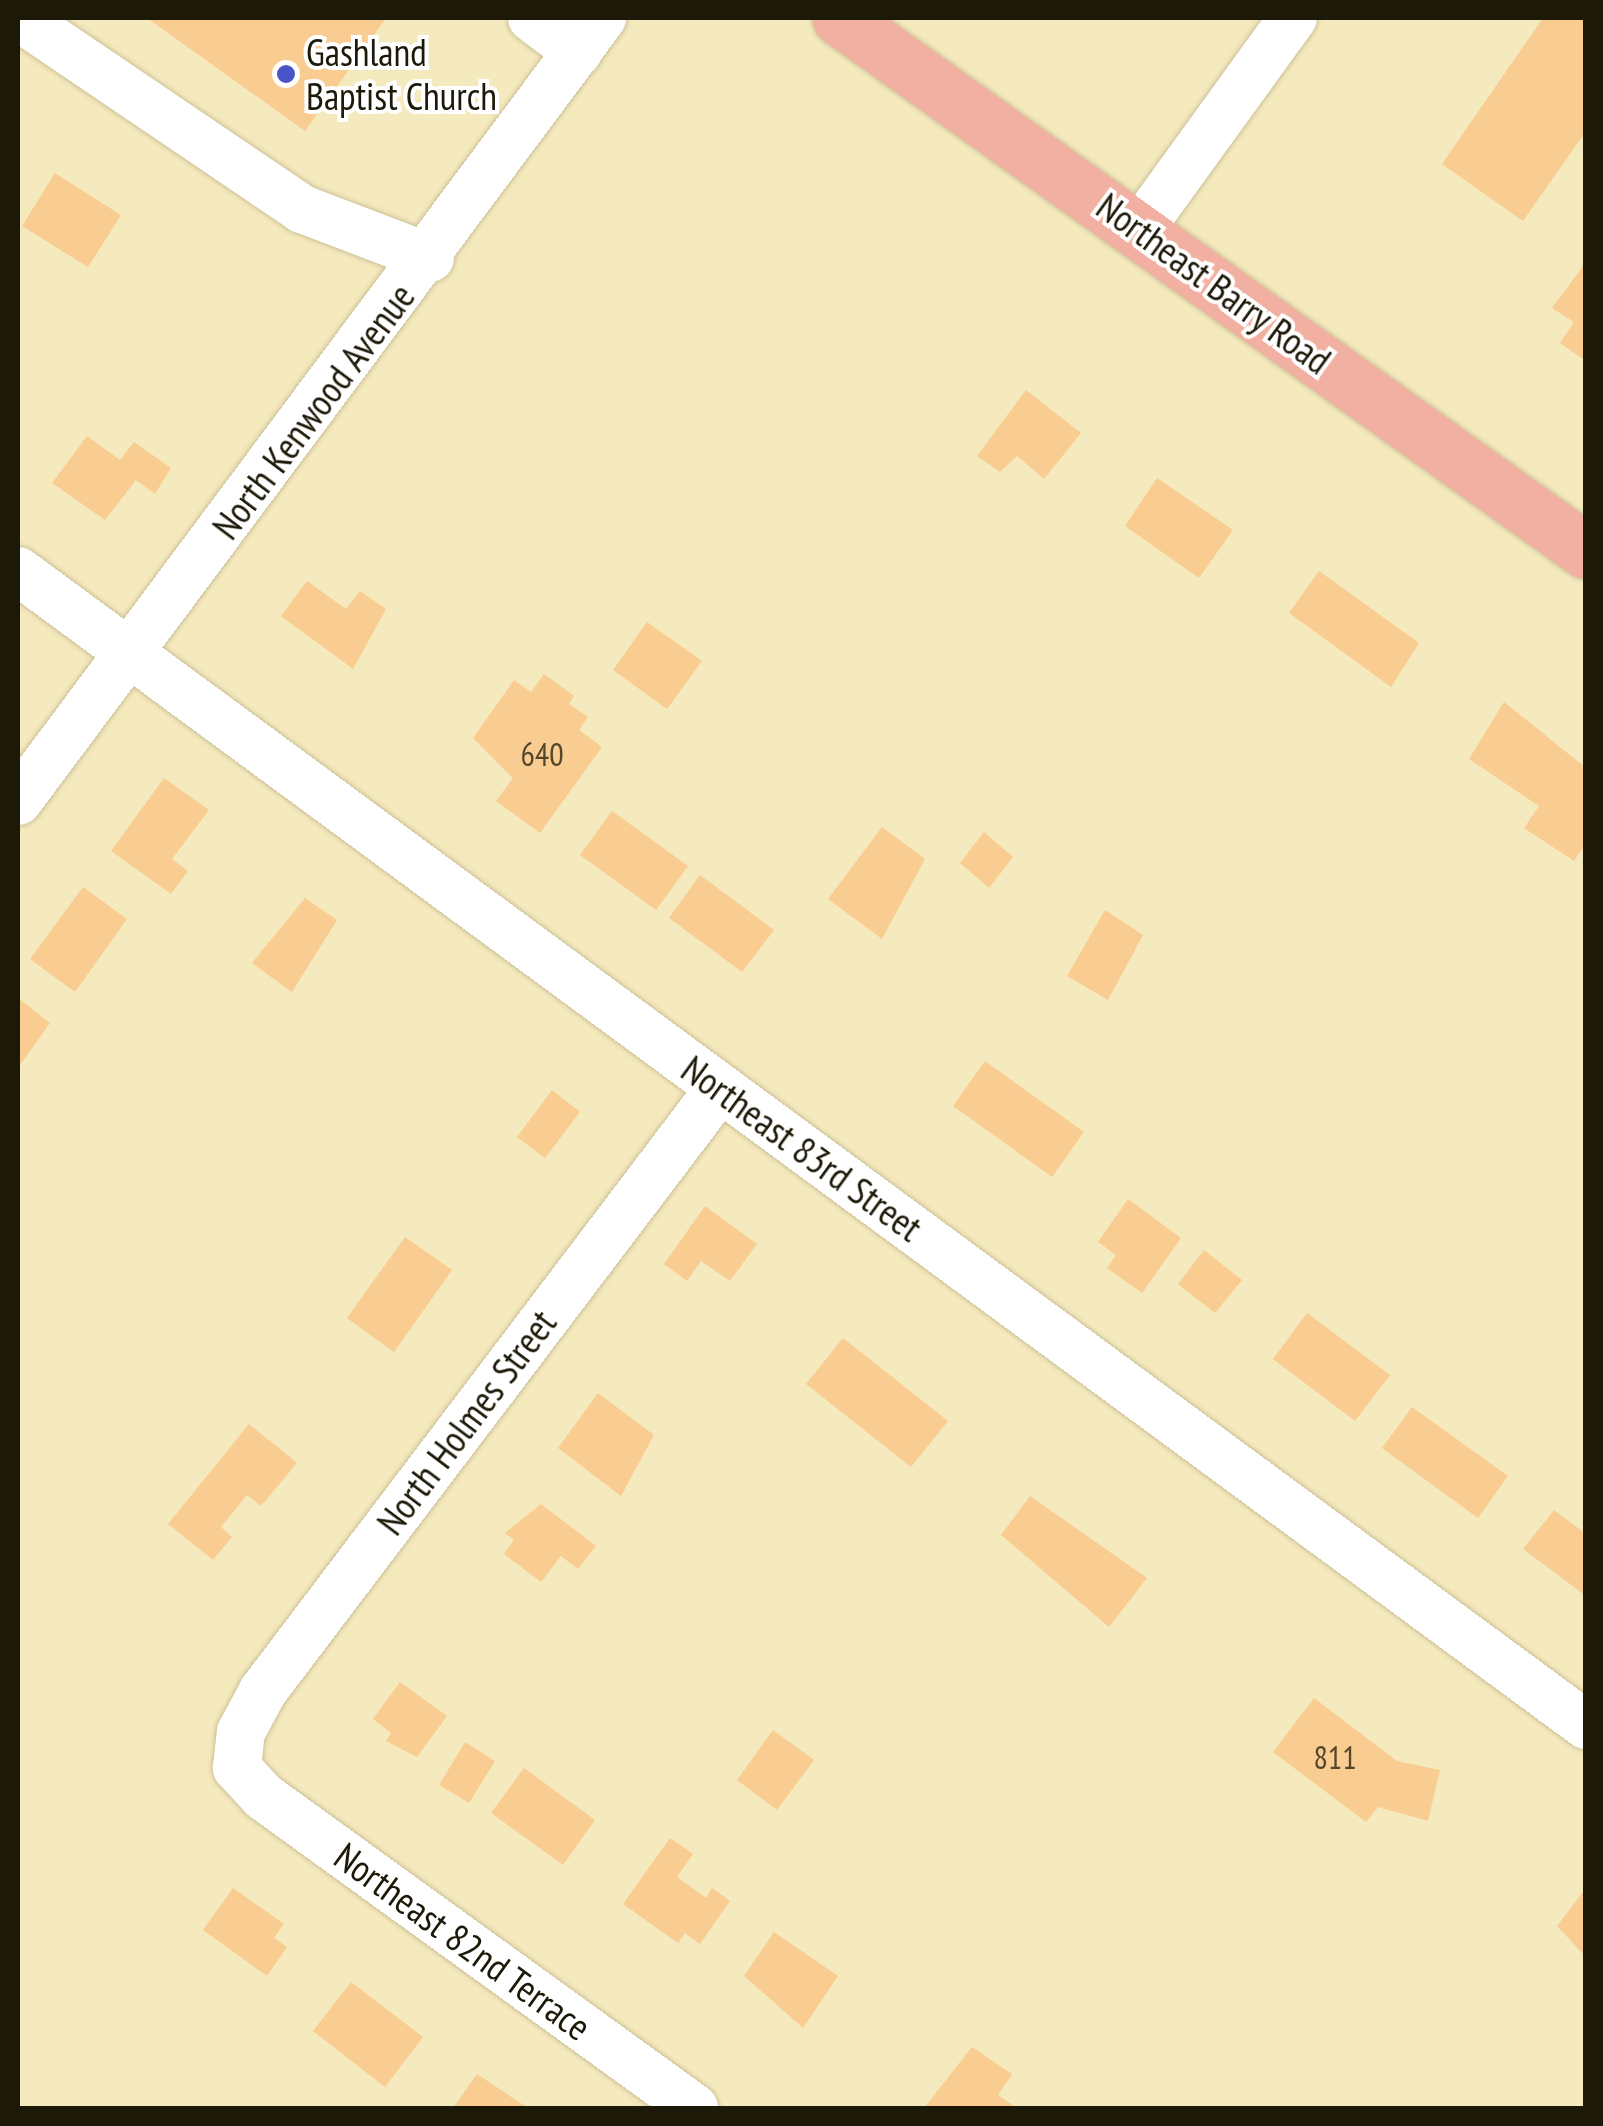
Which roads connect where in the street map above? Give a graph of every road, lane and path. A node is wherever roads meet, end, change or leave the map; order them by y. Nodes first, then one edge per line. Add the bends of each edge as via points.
1 (20, 18) edge
2 (532, 18) edge
3 (840, 18) edge
4 (1293, 18) edge
5 (590, 35) edge
6 (1140, 228) junction
7 (430, 258) junction
8 (1586, 551) edge
9 (18, 571) edge
10 (128, 652) junction
11 (18, 801) edge
12 (720, 1088) junction
13 (1586, 1725) edge
14 (238, 1768) joint
15 (694, 2108) edge

1 - 7 street via 302,209
2 - 5 street
3 - 6 main road, Northeast Barry Road
4 - 6 street
5 - 7 street, North Kenwood Avenue
6 - 8 main road, Northeast Barry Road
7 - 10 street, North Kenwood Avenue
9 - 10 street, Northeast 83rd Street
10 - 11 street, North Kenwood Avenue
10 - 12 street, Northeast 83rd Street
12 - 13 street, Northeast 83rd Street
12 - 14 street, North Holmes Street via 263,1690 241,1732
14 - 15 street, Northeast 82nd Terrace via 264,1797

